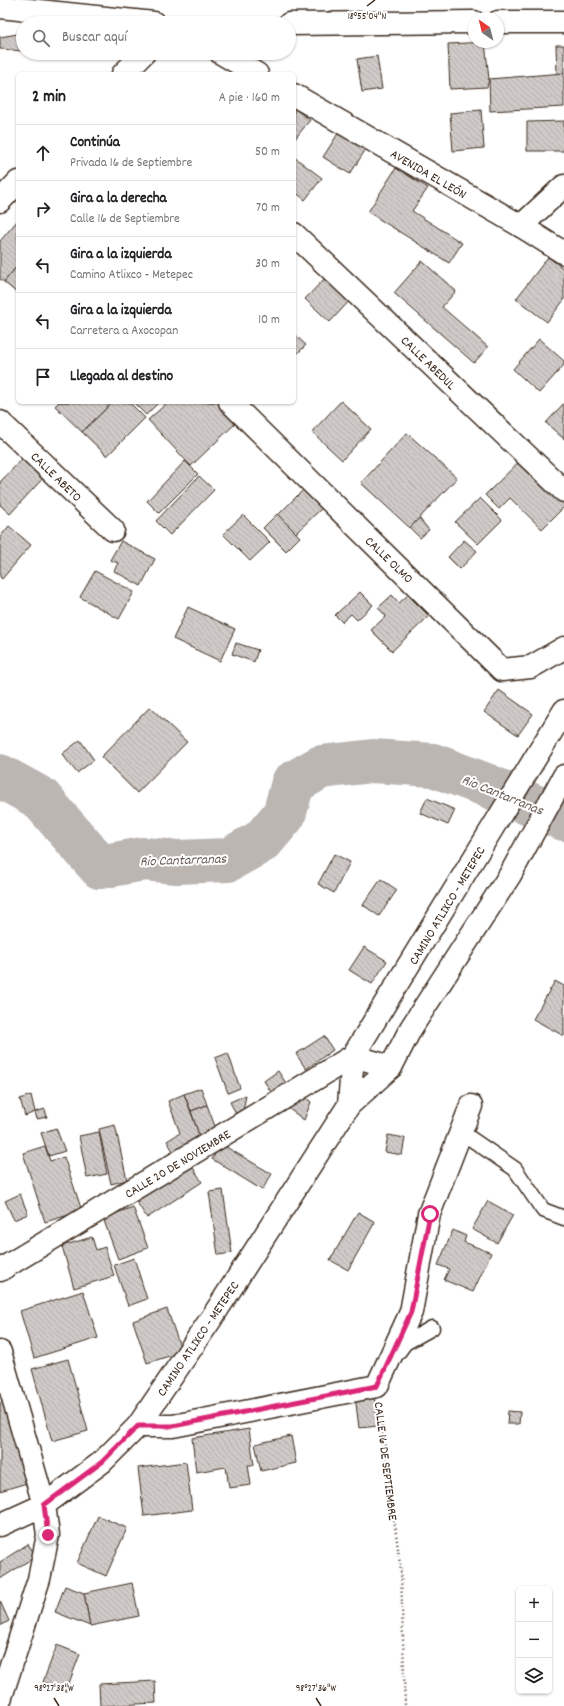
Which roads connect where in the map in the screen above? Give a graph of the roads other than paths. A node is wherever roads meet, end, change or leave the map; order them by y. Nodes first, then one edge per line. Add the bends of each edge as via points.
1 (0, 7) edge
2 (87, 16) edge
3 (468, 22) edge
4 (504, 22) edge
5 (564, 22) edge
6 (296, 24) edge
7 (137, 60) edge
8 (233, 60) edge
9 (125, 72) edge
10 (254, 72) edge
11 (296, 96) edge
12 (564, 186) edge
13 (520, 226) junction
14 (296, 236) edge
15 (564, 253) edge
16 (232, 404) edge
17 (0, 422) edge
18 (564, 491) edge
19 (113, 530) dead end
20 (564, 648) edge
21 (564, 711) edge
22 (564, 776) edge
23 (353, 1056) junction
24 (391, 1067) junction
25 (348, 1105) junction
26 (471, 1106) dead end
27 (461, 1132) junction
28 (564, 1218) edge
29 (0, 1270) edge
30 (432, 1328) dead end
31 (0, 1352) edge
32 (380, 1378) junction
33 (138, 1426) junction
34 (44, 1505) junction
35 (0, 1525) edge
36 (0, 1700) edge

1 - 2 street
3 - 6 street
4 - 5 street
7 - 9 street
8 - 10 street
11 - 13 street, AVENIDA EL LEÓN
12 - 13 street
13 - 15 street, AVENIDA EL LEÓN
14 - 18 street, CALLE ABEDUL
16 - 20 street, CALLE OLMO via 502,670 531,666
17 - 19 street, CALLE ABETO
21 - 23 street, CAMINO ATLIXCO - METEPEC
22 - 24 street, CAMINO ATLIXCO - METEPEC via 510,875 411,1028
23 - 24 street
23 - 25 street, CAMINO ATLIXCO - METEPEC
23 - 29 street, CALLE 20 DE NOVIEMBRE
24 - 25 street, CAMINO ATLIXCO - METEPEC
25 - 33 street, CAMINO ATLIXCO - METEPEC via 213,1316
26 - 27 street
27 - 28 lane via 515,1169 543,1210
27 - 32 street via 430,1214 411,1312
30 - 32 lane via 405,1343
31 - 34 street
32 - 33 street, CALLE 16 DE SEPTIEMBRE via 173,1426
33 - 34 street, CAMINO ATLIXCO - METEPEC via 102,1462
34 - 35 street, CAMINO ATLIXCO - METEPEC
34 - 36 street via 48,1535 39,1579

